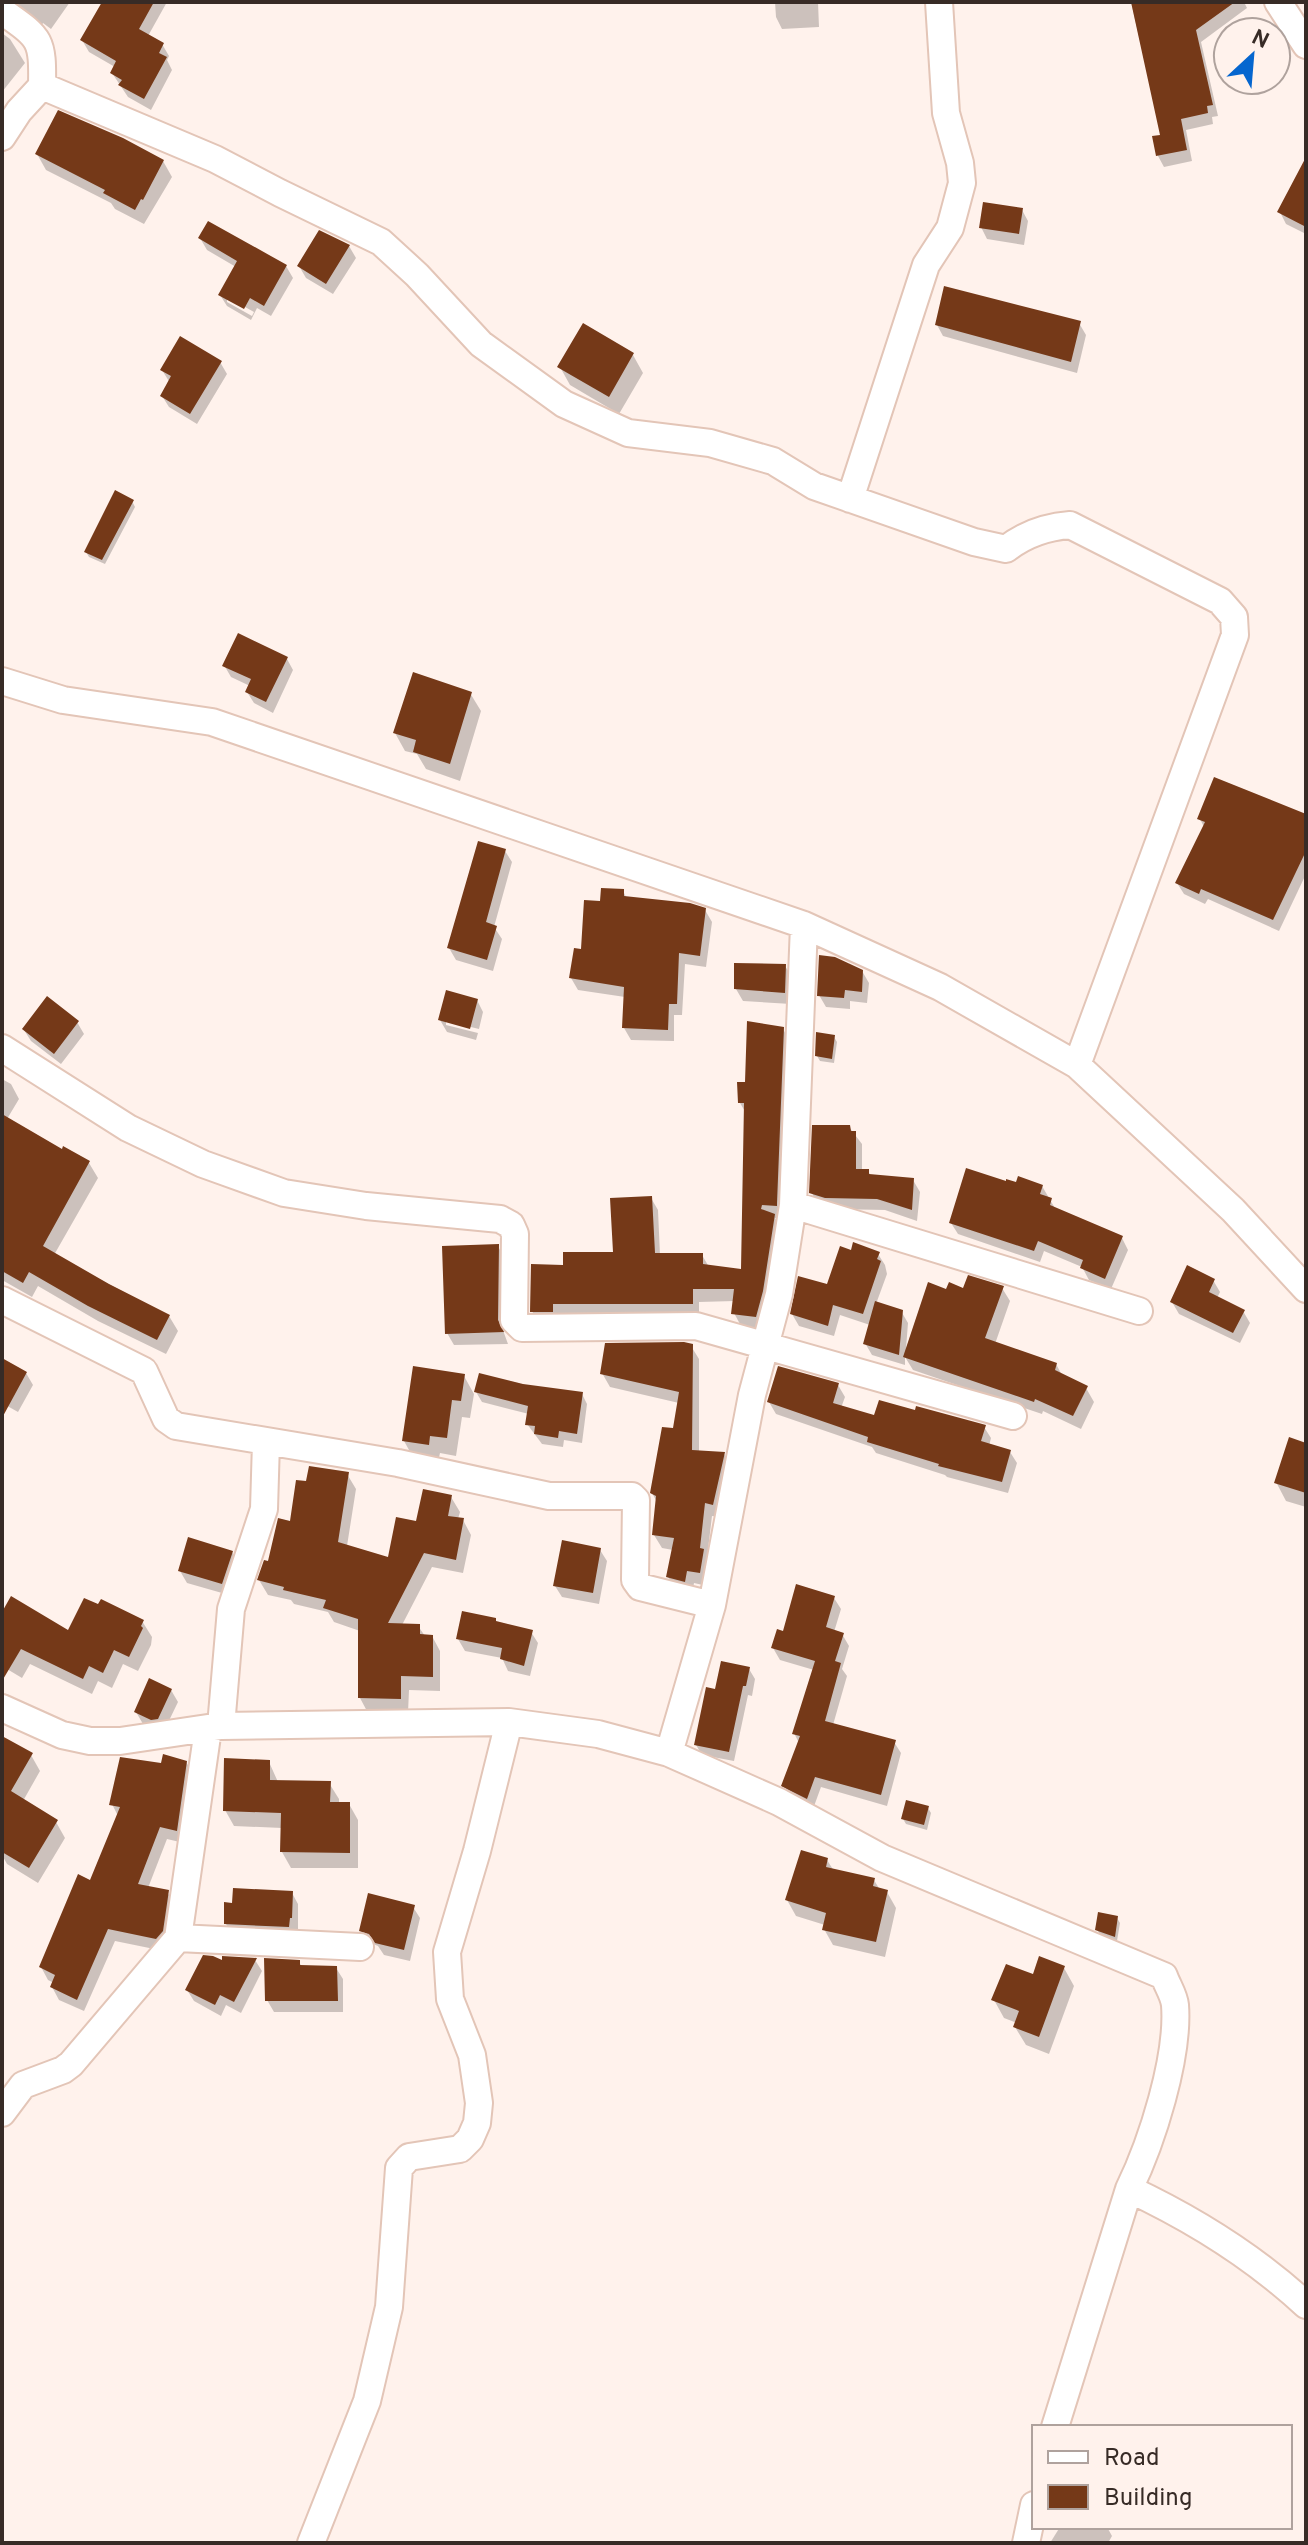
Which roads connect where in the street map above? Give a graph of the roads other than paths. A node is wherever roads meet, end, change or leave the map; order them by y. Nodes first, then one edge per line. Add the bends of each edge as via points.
1 (939, 2) edge
2 (1278, 2) edge
3 (2, 11) edge
4 (1306, 45) edge
5 (42, 86) junction
6 (2, 137) edge
7 (850, 499) junction
8 (2, 681) edge
9 (804, 925) junction
10 (2, 1048) edge
11 (1077, 1065) junction
12 (793, 1205) junction
13 (1306, 1289) edge
14 (2, 1300) edge
15 (1139, 1311) dead end
16 (766, 1346) junction
17 (1013, 1416) dead end
18 (266, 1442) junction
19 (712, 1605) junction
20 (2, 1708) edge
21 (509, 1722) junction
22 (214, 1728) junction
23 (669, 1753) junction
24 (178, 1938) junction
25 (360, 1947) dead end
26 (2, 2113) edge
27 (1129, 2189) junction
28 (1306, 2305) edge
29 (1056, 2425) edge
30 (1032, 2514) edge
31 (311, 2543) edge
32 (1026, 2543) edge

1 - 7 street via 946,113 962,183 950,228 926,265
2 - 4 street
3 - 5 street via 32,32 42,52
5 - 6 street
5 - 7 street via 215,159 381,242 481,344 564,404 628,433 710,443 773,461 814,486
7 - 11 street via 1006,549 1019,538 1070,525 1220,601 1234,617 1235,635
8 - 9 street via 63,700 212,722
9 - 11 street via 940,987
9 - 12 street
10 - 16 street via 128,1128 203,1164 284,1193 500,1219 515,1234 514,1320 522,1328 696,1326
11 - 13 street via 1233,1210
12 - 15 street
12 - 16 street
14 - 18 street via 144,1371 166,1419 176,1426
16 - 17 street
16 - 19 street
18 - 19 street via 398,1463 549,1496 632,1496 635,1580 640,1587
18 - 22 street via 264,1509 231,1609
19 - 23 street
20 - 22 street via 62,1735 90,1741
21 - 22 street
21 - 23 street via 598,1734
21 - 31 street via 447,1952 450,1999 472,2055 477,2123 460,2149 409,2157 399,2168 389,2307 367,2401
22 - 24 street
23 - 27 street via 779,1802 882,1858 1164,1976 1175,2002 1174,2041 1144,2158
24 - 25 street
24 - 26 street via 71,2064 23,2085
27 - 28 street via 1179,2212 1278,2279
27 - 29 street
30 - 32 street

